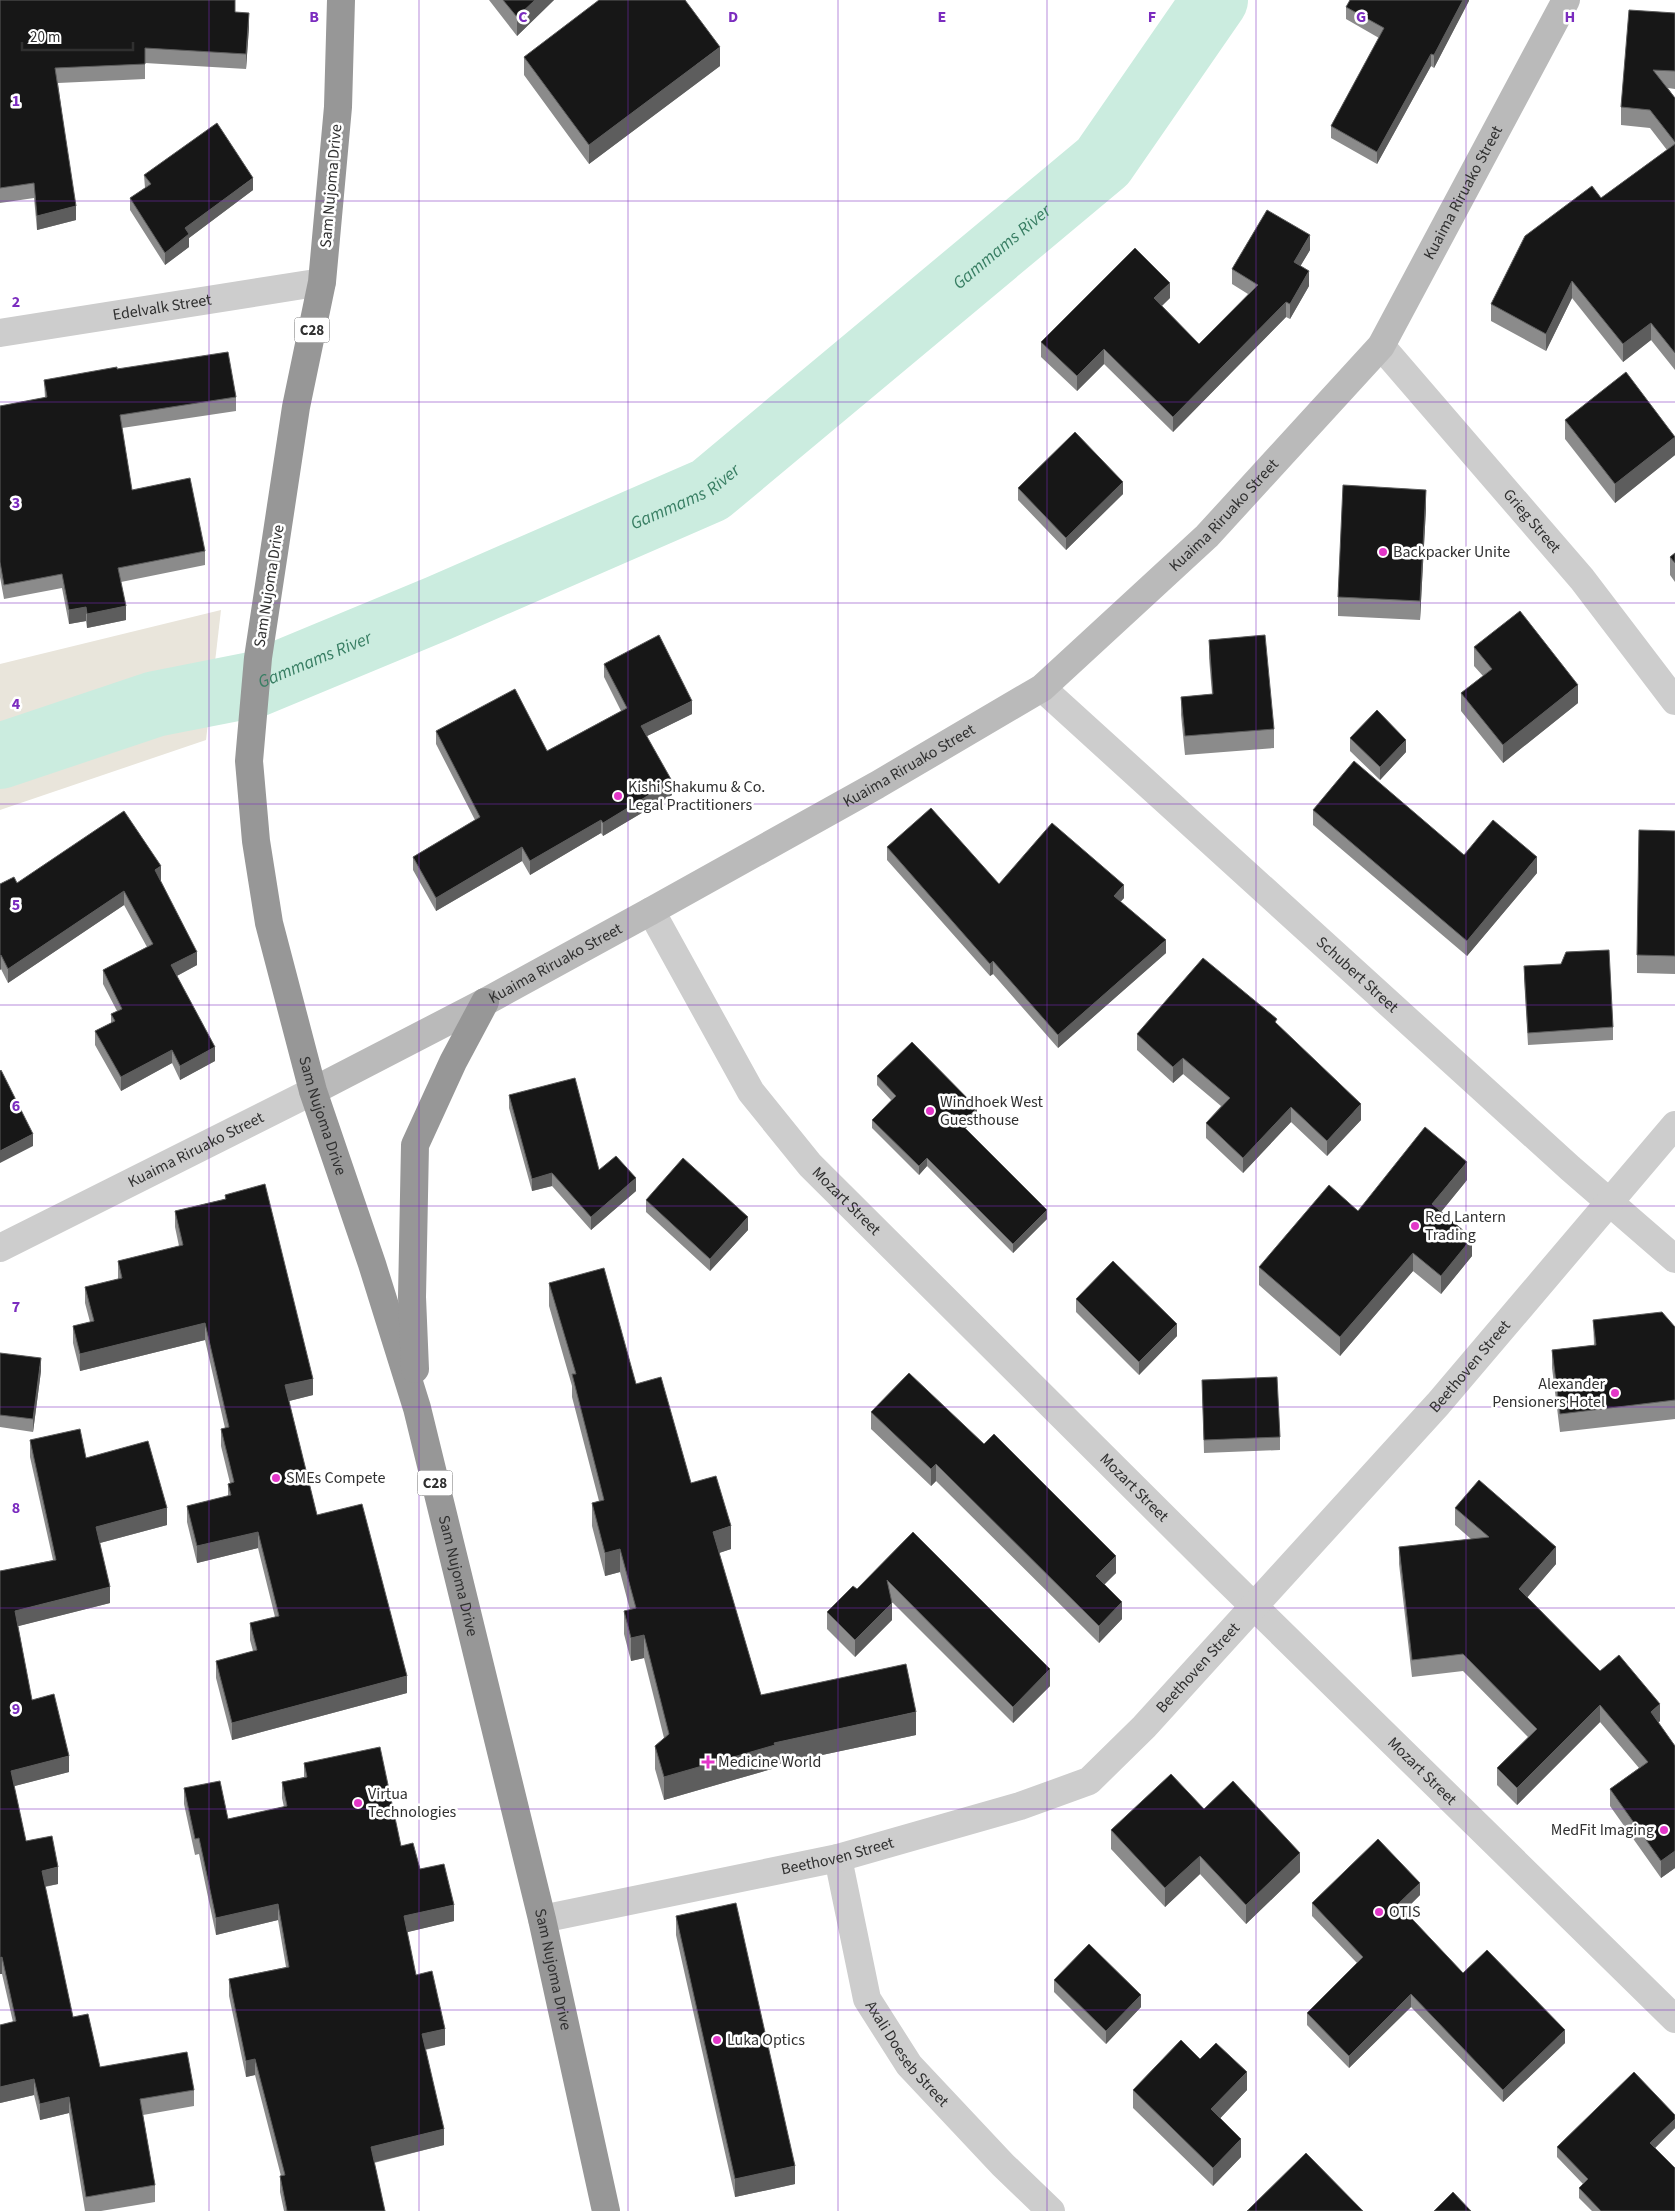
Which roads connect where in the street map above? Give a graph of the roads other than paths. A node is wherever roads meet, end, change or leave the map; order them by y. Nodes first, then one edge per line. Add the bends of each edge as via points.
1 (341, 0) edge
2 (1566, 0) edge
3 (322, 282) junction
4 (0, 332) edge
5 (1381, 346) junction
6 (1042, 688) junction
7 (1675, 701) edge
8 (651, 911) junction
9 (485, 1002) junction
10 (313, 1091) junction
11 (1675, 1125) edge
12 (1610, 1201) junction
13 (0, 1248) edge
14 (1675, 1259) edge
15 (416, 1408) junction
16 (1254, 1606) junction
17 (838, 1858) junction
18 (542, 1919) junction
19 (1675, 2019) edge
20 (606, 2211) edge
21 (1051, 2211) edge

1 - 3 highway, Sam Nujoma Drive / C28 via 338,106
2 - 5 street, Kuaima Riruako Street
3 - 4 street, Edelvalk Street
3 - 10 highway, Sam Nujoma Drive / C28 via 296,406 258,658 249,761 256,841 269,923
5 - 6 street, Kuaima Riruako Street via 1207,536
5 - 7 street, Grieg Street via 1582,578
6 - 8 street, Kuaima Riruako Street
6 - 12 street, Schubert Street
8 - 9 street, Kuaima Riruako Street
8 - 16 street, Mozart Street via 751,1092 810,1165
9 - 10 street, Kuaima Riruako Street
9 - 15 highway via 415,1145 412,1296
10 - 13 street, Kuaima Riruako Street
10 - 15 highway, Sam Nujoma Drive / C28 via 372,1264
11 - 12 street, Beethoven Street
12 - 14 street, Schubert Street
12 - 16 street, Beethoven Street via 1438,1404
15 - 18 highway, Sam Nujoma Drive / C28
16 - 17 street, Beethoven Street via 1144,1727 1089,1781 1020,1806
16 - 19 street, Mozart Street
17 - 18 street, Beethoven Street
17 - 21 street, Axali Doeseb Street via 867,2000 909,2065
18 - 20 highway, Sam Nujoma Drive / C28

